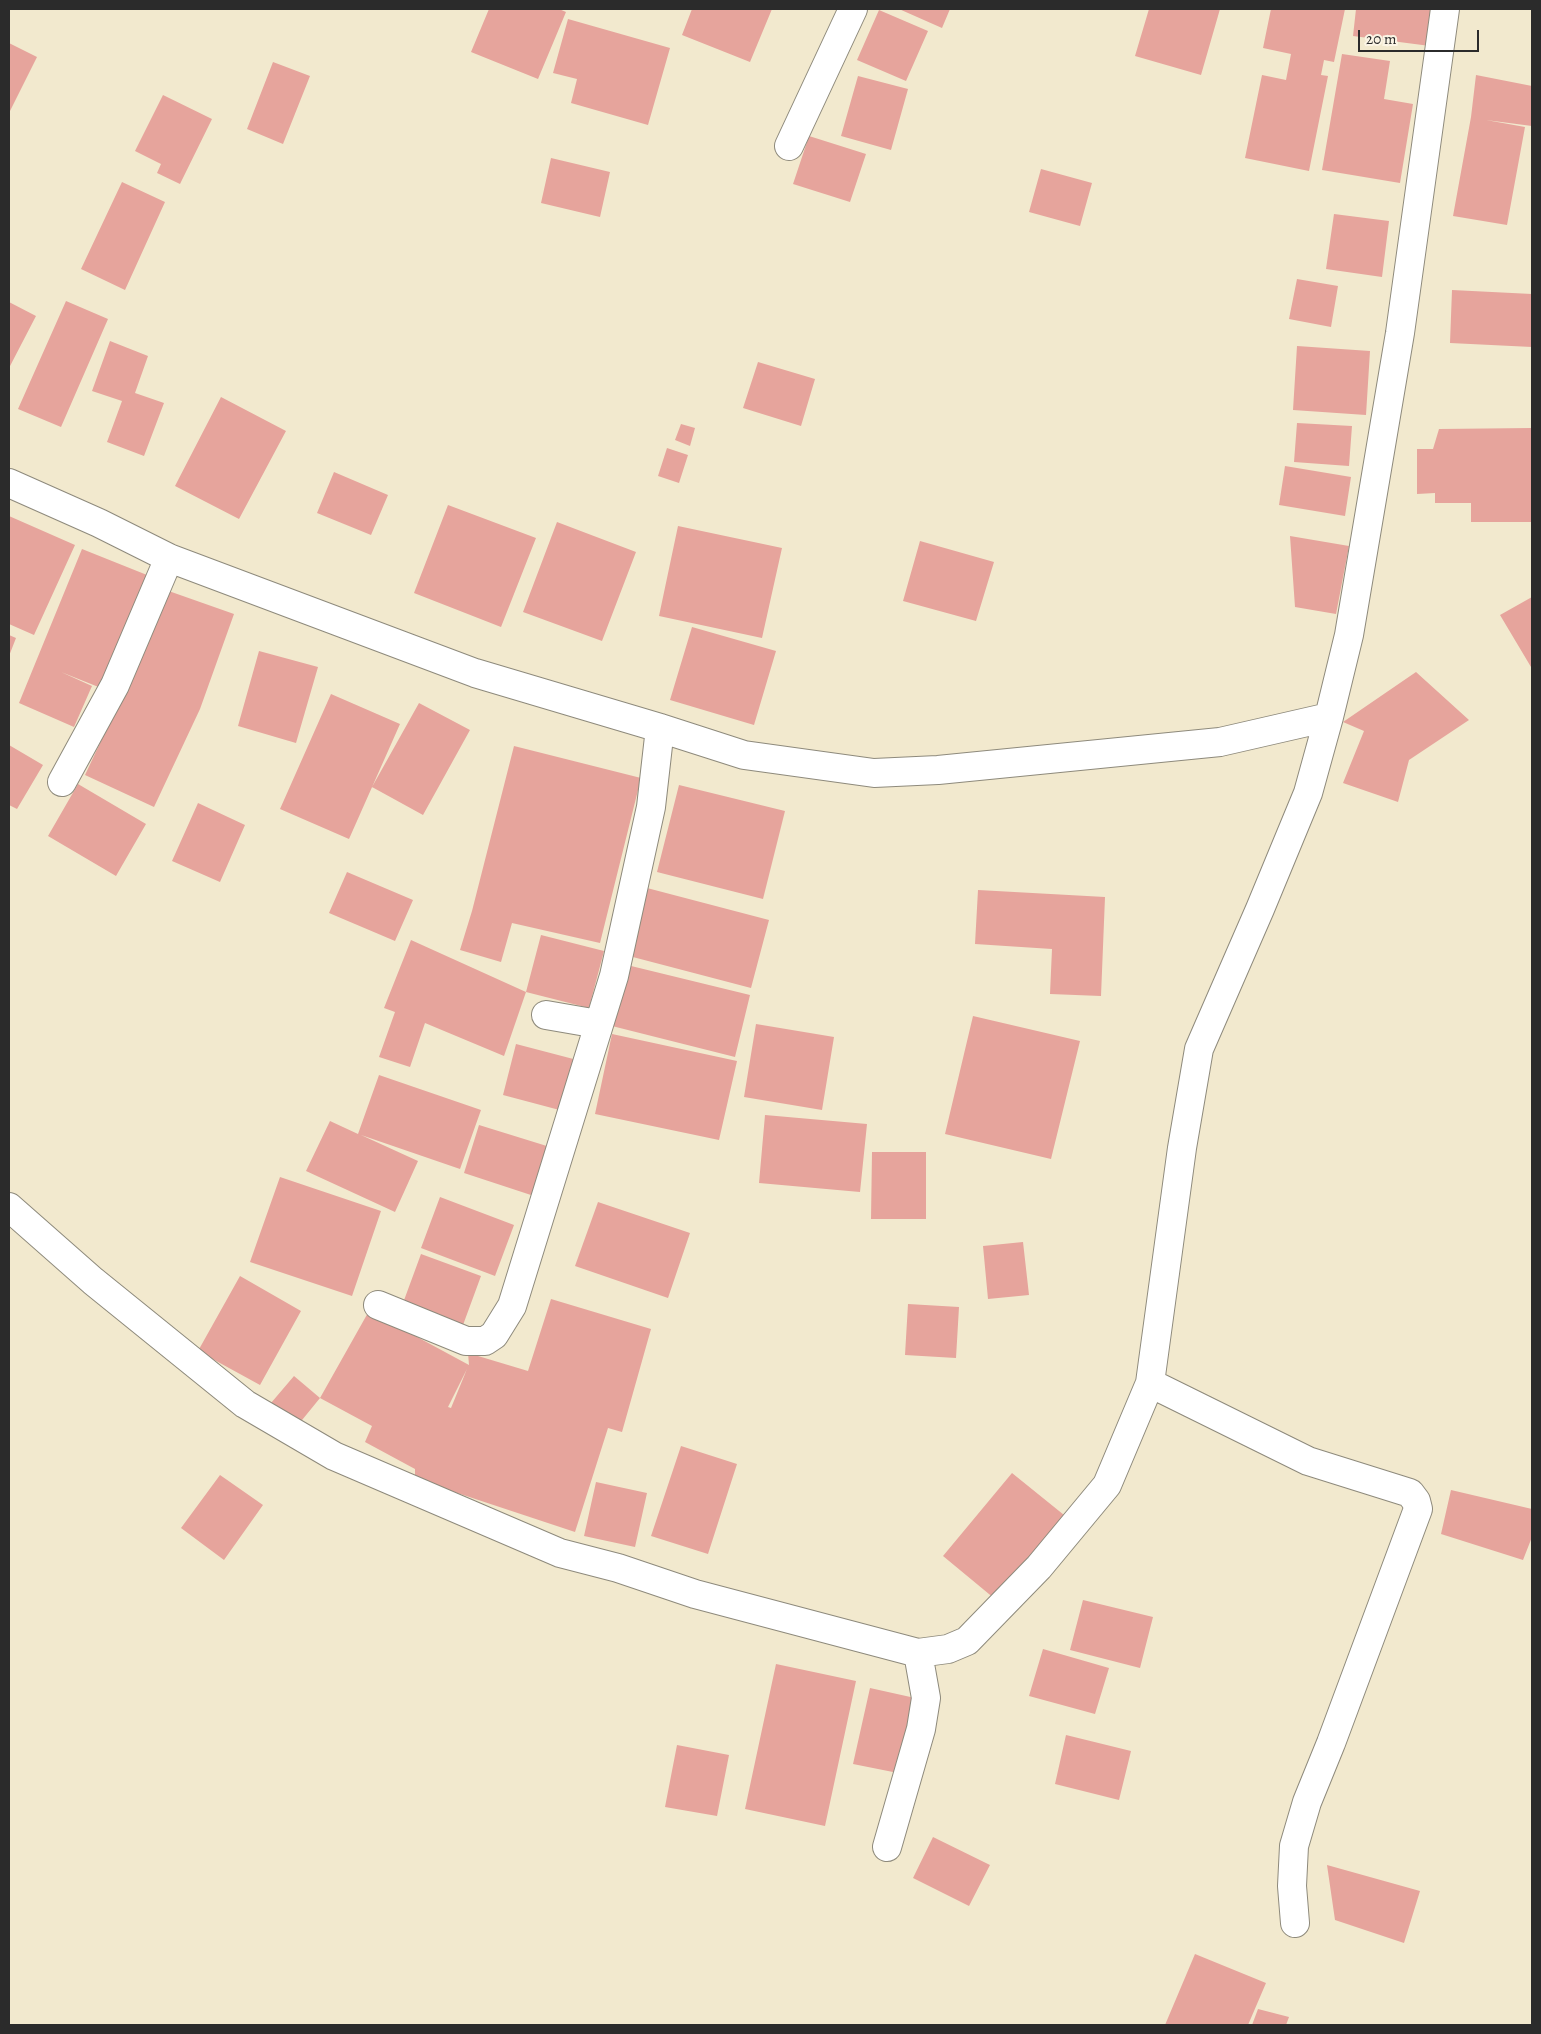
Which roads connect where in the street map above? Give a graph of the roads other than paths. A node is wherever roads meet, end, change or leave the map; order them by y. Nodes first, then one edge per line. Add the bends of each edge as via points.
1 (852, 9) edge
2 (1445, 9) edge
3 (789, 146) dead end
4 (9, 483) edge
5 (169, 558) junction
6 (1329, 717) junction
7 (660, 728) junction
8 (62, 782) dead end
9 (546, 1015) dead end
10 (598, 1024) junction
11 (9, 1207) edge
12 (378, 1305) dead end
13 (1150, 1383) junction
14 (918, 1653) junction
15 (887, 1847) dead end
16 (1295, 1923) dead end

1 - 3 street
2 - 6 street via 1400,333 1349,635
4 - 5 street
5 - 7 street via 475,673
5 - 8 street via 115,686
6 - 7 street via 1220,742 1004,764 874,773 744,755
6 - 13 street via 1308,793 1199,1049
7 - 10 street via 651,807 630,909 614,976
9 - 10 street
10 - 12 street via 512,1306 498,1331 485,1341 466,1341
11 - 14 street via 93,1281 245,1404 334,1456 560,1553 618,1568 695,1594
13 - 14 street via 1106,1485 1039,1567 967,1641 948,1649
13 - 16 street via 1308,1461 1410,1493 1416,1501 1418,1510 1307,1802 1294,1846 1292,1886
14 - 15 street via 926,1698 921,1728

